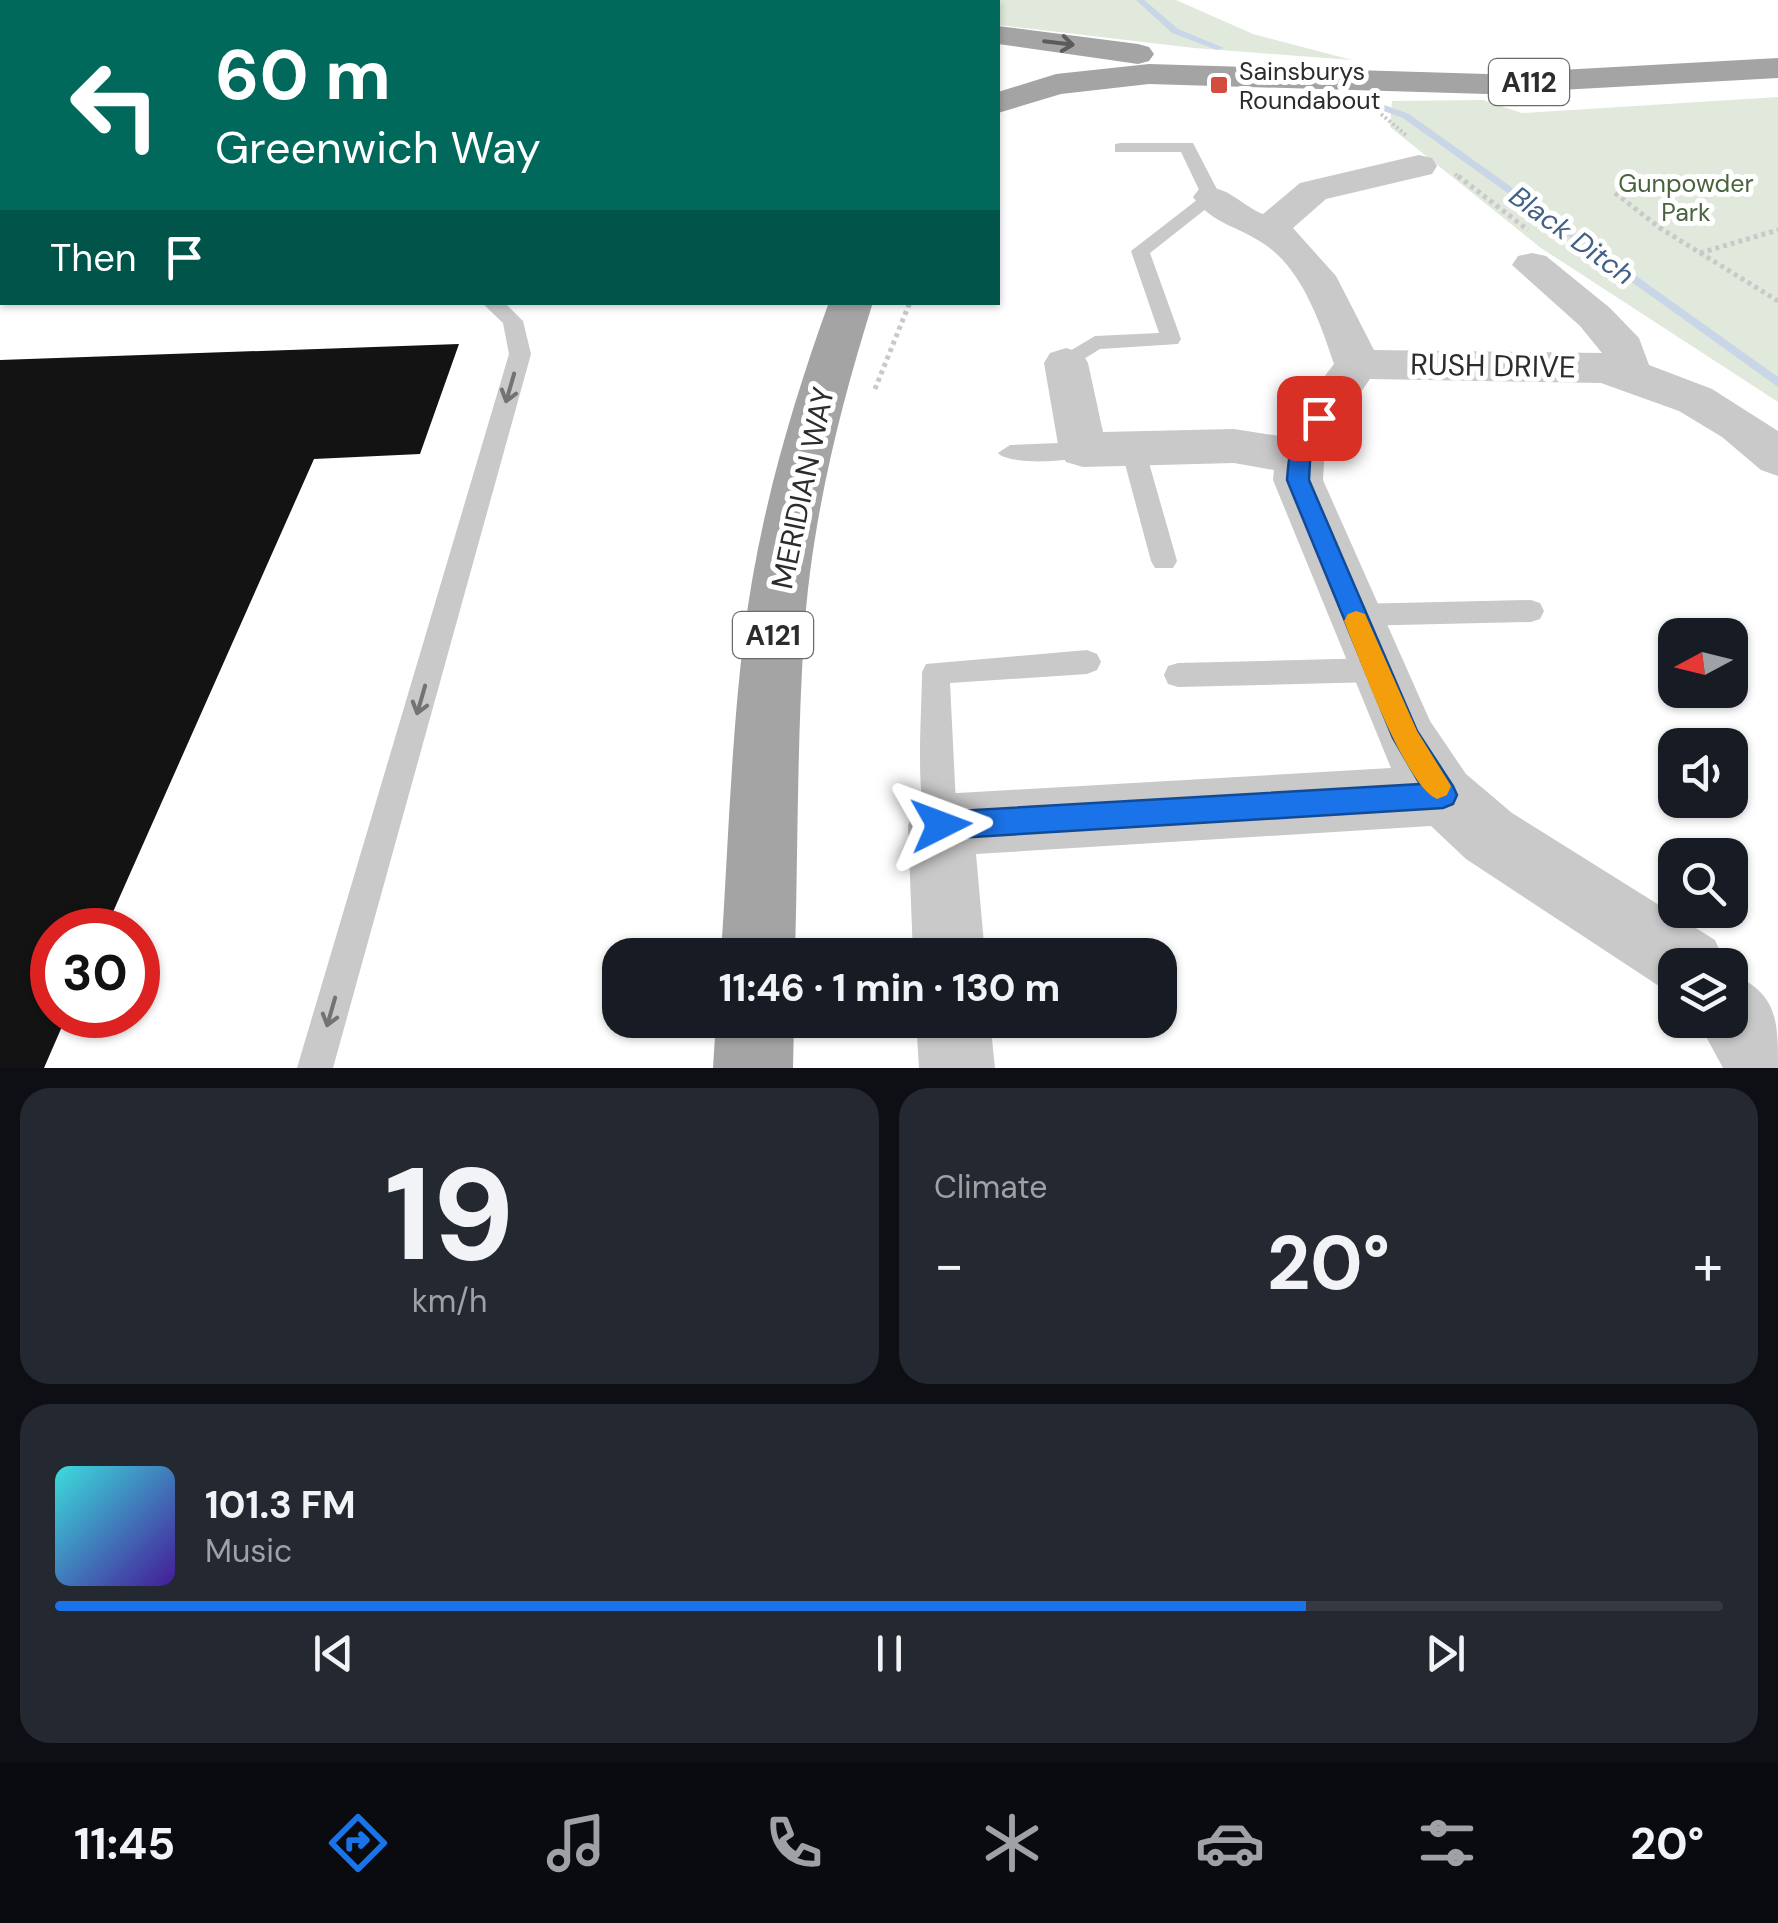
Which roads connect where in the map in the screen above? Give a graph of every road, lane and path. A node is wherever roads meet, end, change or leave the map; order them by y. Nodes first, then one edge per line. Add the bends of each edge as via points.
1 (1000, 35) edge
2 (1000, 58) edge
3 (1778, 68) edge
4 (1289, 76) junction
5 (1000, 101) edge
6 (1000, 102) edge
7 (1372, 106) dead end
8 (1120, 148) dead end
9 (1428, 160) junction
10 (1615, 194) dead end
11 (1212, 197) junction
12 (1268, 230) junction
13 (1778, 230) edge
14 (1536, 252) joint
15 (1698, 253) junction
16 (1778, 301) edge
17 (494, 305) edge
18 (909, 305) edge
19 (853, 310) edge
20 (1066, 363) joint
21 (1357, 364) junction
22 (1628, 374) junction
23 (869, 407) dead end
24 (1133, 448) junction
25 (1083, 450) junction
26 (1010, 453) dead end
27 (1298, 457) junction
28 (1778, 458) edge
29 (1164, 561) dead end
30 (1531, 612) dead end
31 (1354, 616) junction
32 (1087, 662) dead end
33 (1376, 670) junction
34 (1178, 674) dead end
35 (1443, 795) junction
36 (941, 825) junction
37 (759, 938) edge
38 (948, 938) edge
39 (1664, 948) edge
40 (754, 1038) edge
41 (955, 1038) edge
42 (315, 1068) edge
43 (753, 1068) edge
44 (956, 1068) edge

1 -> 4 main road, A112
2 - 5 main road via 1009,70
3 - 4 main road, A112 via 1487,84
4 - 6 main road, A112 via 1110,77 1056,84
7 - 9 path
8 - 11 lane via 1187,147
9 - 12 street via 1314,191
9 - 14 path
10 - 15 path
11 - 12 street via 1220,208
11 - 20 lane via 1140,251 1171,340 1094,343
12 - 21 street via 1294,249 1343,323
13 - 15 path
14 - 22 street, RUSH DRIVE via 1623,348
15 - 16 path
17 -> 42 lane via 513,321 520,354
18 - 23 path
19 - 37 main road, MERIDIAN WAY / A121 via 811,430 774,634
20 - 25 street
21 - 22 street, RUSH DRIVE via 1601,368
21 - 27 street via 1301,442
22 - 28 street, RUSH DRIVE via 1725,414
24 - 25 street
24 - 27 street via 1234,446
24 - 29 lane
25 - 26 lane
27 - 31 street via 1298,480
30 - 31 lane
31 - 33 street
32 - 36 lane via 936,672
33 - 34 lane
33 - 35 street
35 - 36 street
35 - 39 street via 1489,836
36 - 38 street
40 - 43 main road
41 - 44 street

